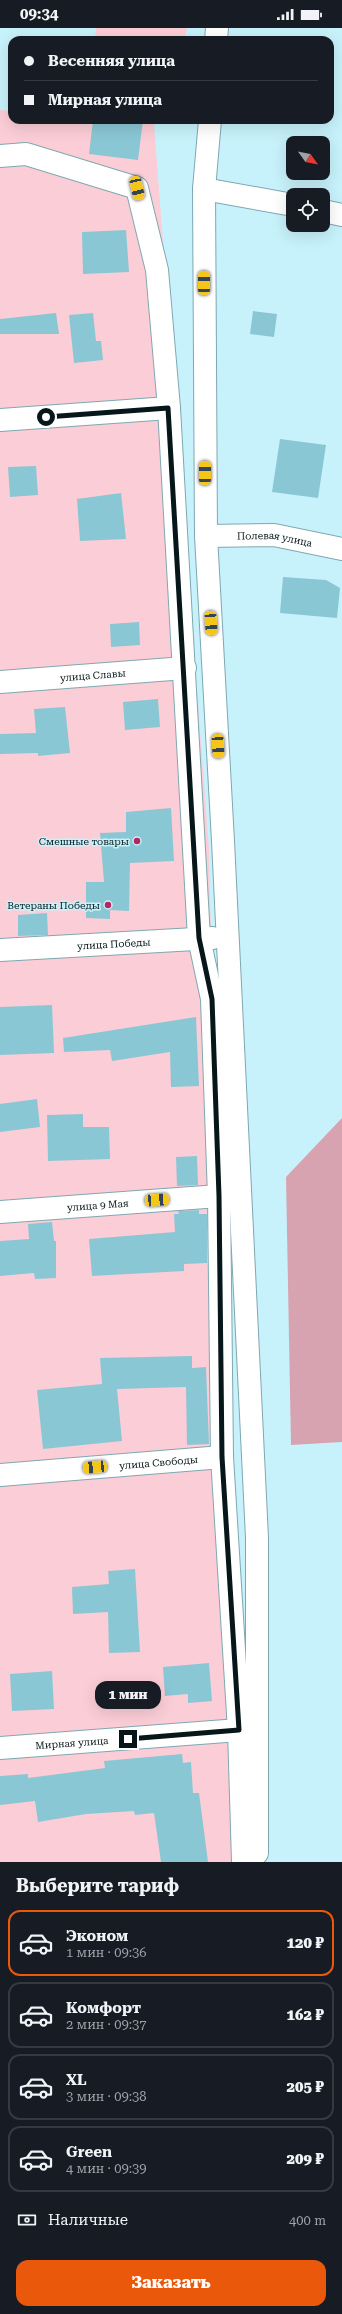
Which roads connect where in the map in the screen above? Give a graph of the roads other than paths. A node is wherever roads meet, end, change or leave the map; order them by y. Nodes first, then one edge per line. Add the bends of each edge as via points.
1 (210, 124) edge
2 (0, 156) edge
3 (204, 188) junction
4 (286, 204) edge
5 (330, 212) edge
6 (342, 214) edge
7 (168, 408) junction
8 (0, 420) edge
9 (206, 536) junction
10 (342, 549) edge
11 (185, 668) junction
12 (0, 682) edge
13 (228, 937) junction
14 (199, 938) junction
15 (0, 950) edge
16 (219, 1196) junction
17 (0, 1212) edge
18 (222, 1457) junction
19 (0, 1475) edge
20 (239, 1730) junction
21 (0, 1748) edge
22 (243, 1862) edge
23 (258, 1862) edge

1 - 3 street
2 - 7 street via 26,154 137,188 156,270
3 - 4 street
3 - 9 street
5 - 6 street
7 - 8 street
7 - 11 street
9 - 10 street, Полевая улица via 274,535
9 - 13 street
11 - 12 street, улица Славы
11 - 14 street
13 - 14 street, улица Победы
13 - 23 street via 256,1538
14 - 15 street, улица Победы
14 - 16 street via 212,999
16 - 17 street, улица 9 Мая
16 - 18 street
18 - 19 street, улица Свободы
18 - 20 street
20 - 21 street, Мирная улица
20 - 22 street

